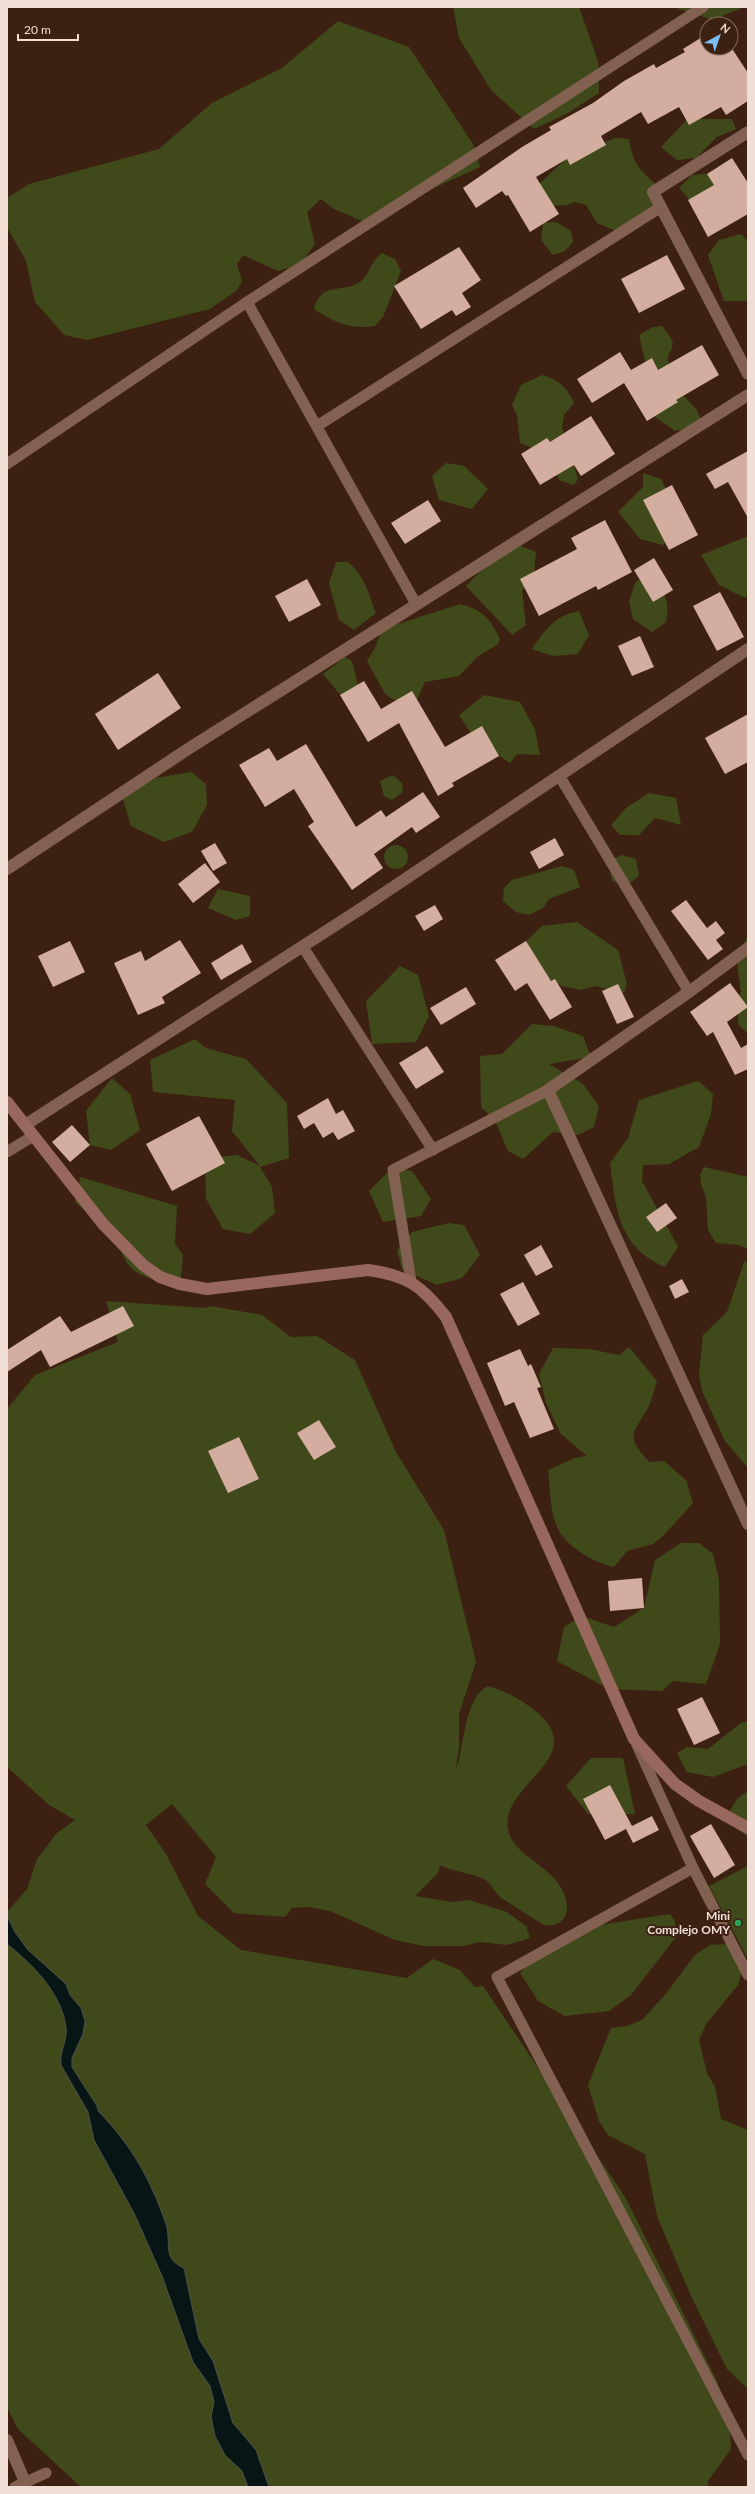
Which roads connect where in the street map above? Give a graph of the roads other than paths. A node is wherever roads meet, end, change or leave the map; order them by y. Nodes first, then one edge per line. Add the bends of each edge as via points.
1 (703, 7) edge
2 (748, 132) edge
3 (661, 207) junction
4 (247, 302) junction
5 (748, 374) edge
6 (748, 394) edge
7 (316, 426) junction
8 (7, 464) edge
9 (416, 604) junction
10 (748, 649) edge
11 (560, 777) junction
12 (7, 869) edge
13 (303, 947) junction
14 (748, 948) edge
15 (689, 992) junction
16 (548, 1090) junction
17 (7, 1102) edge
18 (25, 1125) junction
19 (33, 1136) junction
20 (433, 1150) junction
21 (7, 1152) edge
22 (411, 1281) junction
23 (748, 1524) edge
24 (634, 1738) junction
25 (748, 1828) edge
26 (693, 1868) junction
27 (748, 1975) edge
28 (7, 2440) edge
29 (748, 2455) edge
30 (46, 2473) dead end
31 (20, 2484) edge

1 - 4 lane
2 - 3 street via 653,192
3 - 5 street
3 - 7 lane
4 - 7 lane
4 - 8 lane
6 - 9 street
7 - 9 lane
9 - 12 street via 188,749
10 - 11 street
11 - 13 street
11 - 15 lane
13 - 18 street
13 - 20 lane
14 - 15 street
15 - 16 street
16 - 20 lane
16 - 23 street
17 - 18 main road
18 - 19 main road
19 - 21 lane
19 - 22 main road via 103,1224 143,1265 160,1277 207,1289 368,1270 392,1273
20 - 22 lane via 393,1170
22 - 24 main road via 430,1296 446,1317
24 - 25 main road via 676,1784
24 - 26 lane
26 - 27 lane
26 - 29 lane via 497,1977
28 - 31 street
30 - 31 lane

